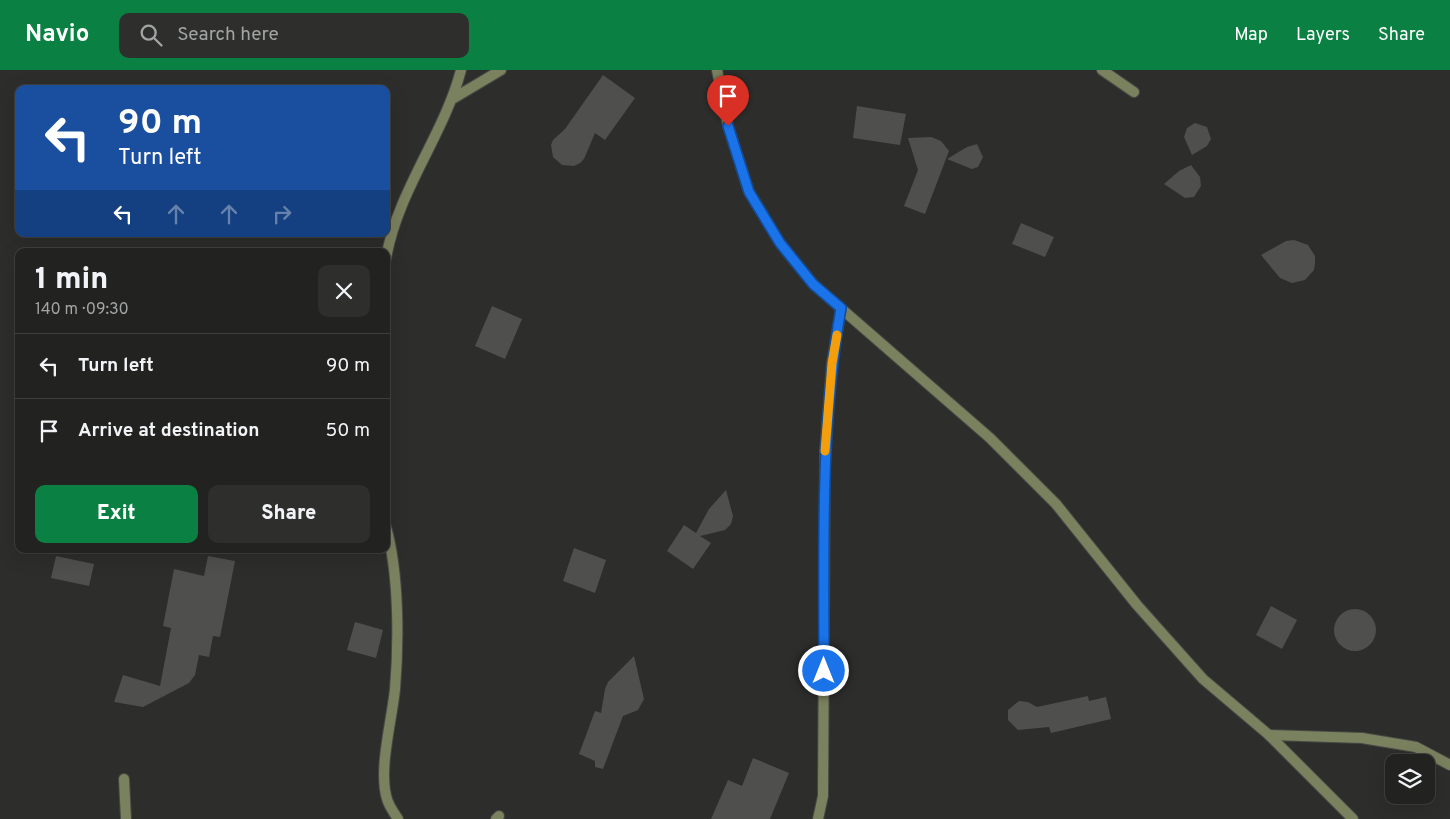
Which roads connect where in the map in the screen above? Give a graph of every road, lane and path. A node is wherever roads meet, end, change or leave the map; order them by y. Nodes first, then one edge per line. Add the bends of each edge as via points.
1 (461, 70) edge
2 (501, 70) edge
3 (717, 70) edge
4 (1102, 70) edge
5 (1134, 92) dead end
6 (454, 98) junction
7 (389, 248) edge
8 (841, 308) junction
9 (390, 542) edge
10 (1269, 735) junction
11 (1450, 765) edge
12 (124, 779) dead end
13 (126, 819) edge
14 (398, 819) edge
15 (818, 819) edge
16 (1353, 819) edge

1 - 6 street
2 - 6 street
3 - 8 street via 728,126 749,192 780,243 813,284
4 - 5 street
6 - 7 street via 408,188
8 - 10 street via 990,438 1056,504 1137,605 1203,679
8 - 15 street via 832,363 825,450 823,796
9 - 14 street via 397,614 395,690 385,761 387,799
10 - 11 street via 1371,740 1416,748
10 - 16 street
12 - 13 street

